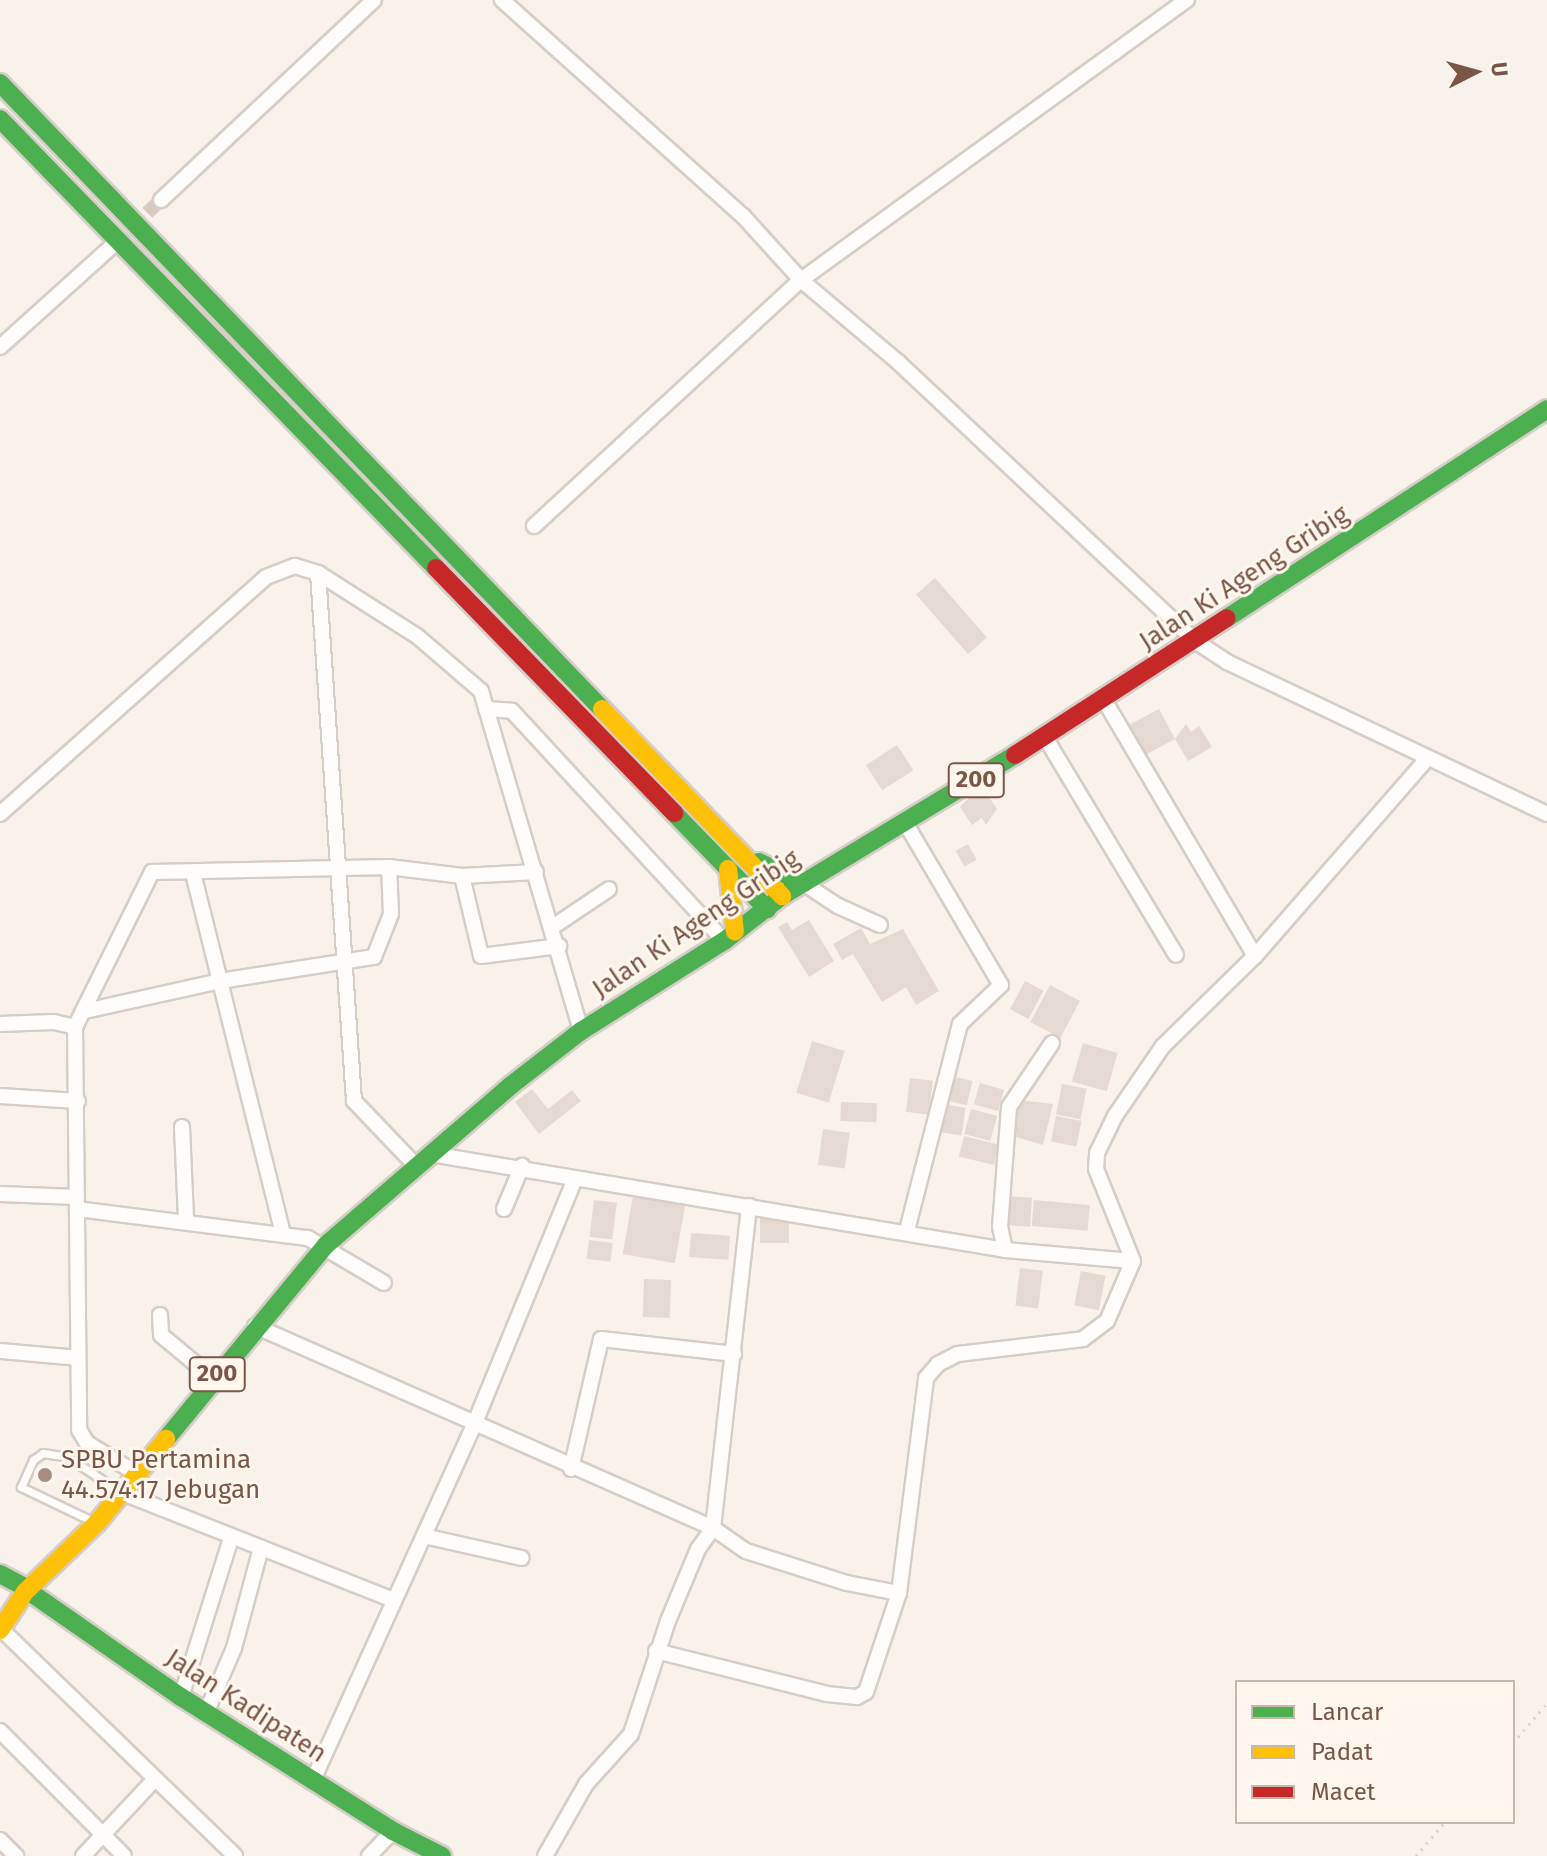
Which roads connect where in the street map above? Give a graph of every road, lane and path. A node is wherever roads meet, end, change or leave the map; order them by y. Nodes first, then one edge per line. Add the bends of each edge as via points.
1 (374, 0) edge
2 (502, 0) edge
3 (1187, 0) edge
4 (0, 83) edge
5 (0, 119) edge
6 (161, 200) tunnel mouth
7 (112, 246) dead end
8 (801, 280) junction
9 (0, 347) edge
10 (1547, 409) edge
11 (534, 526) dead end
12 (318, 573) junction
13 (1195, 641) junction
14 (1103, 698) junction
15 (486, 709) junction
16 (1045, 737) junction
17 (1426, 760) junction
18 (0, 814) edge
19 (1547, 814) edge
20 (906, 824) junction
21 (752, 859) junction
22 (389, 867) junction
23 (338, 868) junction
24 (728, 869) junction
25 (536, 872) junction
26 (193, 873) junction
27 (462, 876) junction
28 (803, 883) junction
29 (609, 889) dead end
30 (782, 896) junction
31 (767, 909) junction
32 (880, 925) dead end
33 (554, 926) junction
34 (730, 937) junction
35 (559, 946) junction
36 (1176, 955) dead end
37 (1255, 956) junction
38 (345, 963) junction
39 (220, 981) junction
40 (85, 1011) junction
41 (0, 1024) edge
42 (75, 1027) junction
43 (581, 1031) junction
44 (1052, 1043) dead end
45 (0, 1096) edge
46 (78, 1101) junction
47 (182, 1127) dead end
48 (431, 1154) junction
49 (522, 1166) junction
50 (417, 1167) junction
51 (575, 1179) junction
52 (0, 1194) edge
53 (77, 1203) junction
54 (749, 1206) junction
55 (504, 1209) dead end
56 (186, 1220) junction
57 (907, 1230) junction
58 (283, 1235) junction
59 (326, 1245) junction
60 (1005, 1250) junction
61 (1133, 1261) junction
62 (384, 1283) dead end
63 (160, 1315) dead end
64 (255, 1326) junction
65 (0, 1351) edge
66 (734, 1354) junction
67 (78, 1358) junction
68 (214, 1379) junction
69 (474, 1425) junction
70 (571, 1469) junction
71 (137, 1474) junction
72 (123, 1493) junction
73 (97, 1523) junction
74 (713, 1528) junction
75 (424, 1536) junction
76 (231, 1538) junction
77 (261, 1548) junction
78 (522, 1558) dead end
79 (19, 1586) edge
80 (899, 1593) junction
81 (391, 1599) junction
82 (0, 1630) edge
83 (656, 1651) junction
84 (181, 1697) junction
85 (1547, 1703) edge
86 (206, 1713) junction
87 (0, 1731) edge
88 (1515, 1741) edge
89 (155, 1779) junction
90 (313, 1780) junction
91 (1443, 1824) edge
92 (393, 1831) junction
93 (103, 1835) junction
94 (0, 1840) edge
95 (16, 1856) edge
96 (83, 1856) edge
97 (124, 1856) edge
98 (235, 1856) edge
99 (369, 1856) edge
100 (442, 1856) edge
101 (545, 1856) edge
102 (1416, 1856) edge

1 - 6 street
2 - 8 street via 743,216
3 - 8 street
4 - 21 main road
5 - 24 main road
7 - 9 street
8 - 11 street
8 - 13 street via 898,362
10 - 13 main road, Jalan Ki Ageng Gribig / 200
12 - 15 street via 417,636 474,684
12 - 18 street via 295,566 266,577
12 - 23 street
13 - 14 main road, Jalan Ki Ageng Gribig / 200
13 - 17 street via 1227,662
14 - 16 main road, Jalan Ki Ageng Gribig / 200
14 - 37 street
15 - 25 street
15 - 34 street via 512,711
16 - 20 main road, Jalan Ki Ageng Gribig / 200
16 - 36 street
17 - 19 street
17 - 37 street
20 - 28 main road, Jalan Ki Ageng Gribig / 200
20 - 57 street via 1001,982 960,1024
21 - 28 main road
21 - 30 main road
22 - 23 street
22 - 27 street
22 - 38 street via 391,914 378,953
23 - 26 street
23 - 38 street
24 - 31 main road
24 - 34 main road
25 - 27 street
25 - 33 street
26 - 39 street
26 - 40 street via 152,872
27 - 35 street via 481,956
28 - 30 main road, Jalan Ki Ageng Gribig / 200
28 - 32 street
29 - 33 street
30 - 31 main road, Jalan Ki Ageng Gribig / 200
31 - 34 main road, Jalan Ki Ageng Gribig / 200
33 - 35 street
34 - 43 main road, Jalan Ki Ageng Gribig / 200
35 - 43 street
37 - 61 street via 1163,1046 1130,1090 1097,1153 1099,1187
38 - 39 street
38 - 50 street via 354,1101
39 - 40 street
39 - 58 street
40 - 42 street
41 - 42 street via 54,1022
42 - 46 street
43 - 48 main road, Jalan Ki Ageng Gribig / 200
44 - 60 street via 1009,1107 1002,1174
45 - 46 street
46 - 53 street
47 - 56 street
48 - 49 street
48 - 50 main road, Jalan Ki Ageng Gribig / 200
49 - 51 street
49 - 55 street
50 - 59 main road, Jalan Ki Ageng Gribig / 200
51 - 54 street
51 - 69 street
52 - 53 street
53 - 56 street
53 - 67 street
54 - 57 street
54 - 66 street
56 - 58 street
57 - 60 street
58 - 59 street
59 - 62 street
59 - 64 main road, Jalan Ki Ageng Gribig / 200
60 - 61 street
61 - 80 street via 1117,1304 1091,1336 958,1354 931,1370 919,1408
63 - 68 street via 161,1335
64 - 68 main road, Jalan Ki Ageng Gribig / 200
64 - 69 street
65 - 67 street
66 - 70 street via 601,1339
66 - 74 street
67 - 71 street via 82,1437
68 - 71 main road, Jalan Ki Ageng Gribig / 200
69 - 70 street
69 - 75 street
70 - 74 street
71 - 72 main road, Jalan Ki Ageng Gribig / 200
72 - 73 main road, Jalan Ki Ageng Gribig / 200
72 - 73 lane via 68,1457 43,1453 33,1460 21,1487
72 - 76 street
73 - 79 main road, Jalan Ki Ageng Gribig / 200
74 - 80 street via 746,1551 778,1563
74 - 83 street via 698,1549
75 - 78 street
75 - 81 street
76 - 77 street
76 - 84 street
77 - 81 street
77 - 86 street via 234,1648
79 - 82 main road, Jalan Ki Ageng Gribig / 200
79 - 84 main road, Jalan Kadipaten
80 - 83 street via 879,1641 870,1686 857,1697
81 - 90 street
82 - 89 street
83 - 101 street via 631,1734 580,1793
84 - 86 main road, Jalan Kadipaten
85 - 88 path
86 - 90 main road, Jalan Kadipaten
87 - 93 street
89 - 93 street
89 - 98 street
90 - 92 main road, Jalan Kadipaten
91 - 102 path
92 - 99 street
92 - 100 main road, Jalan Kadipaten
93 - 96 street
93 - 97 street
94 - 95 street

